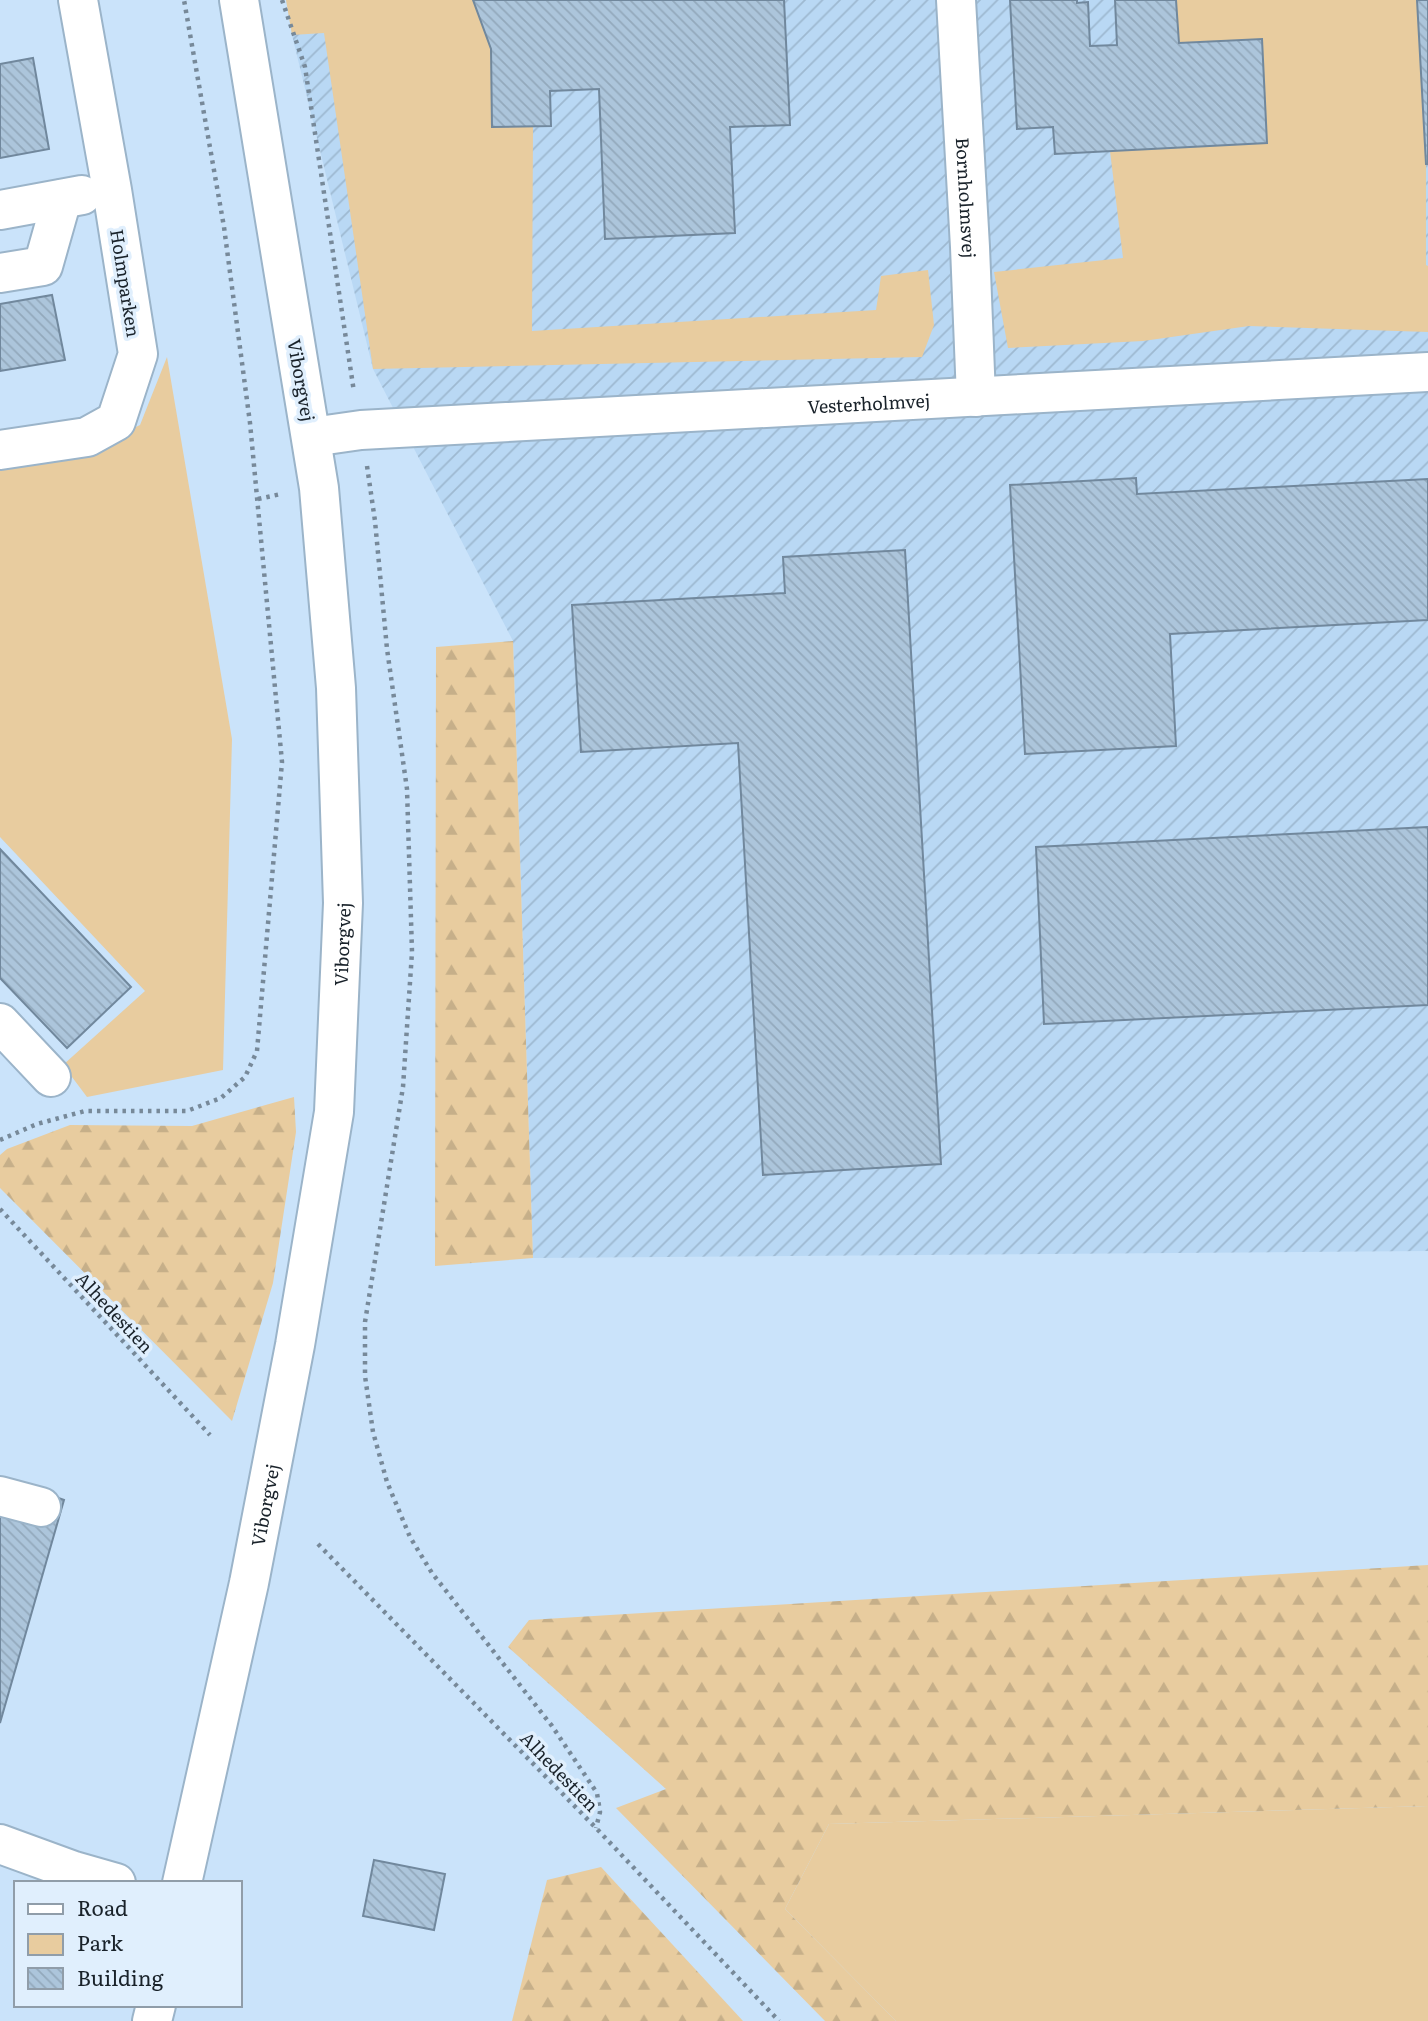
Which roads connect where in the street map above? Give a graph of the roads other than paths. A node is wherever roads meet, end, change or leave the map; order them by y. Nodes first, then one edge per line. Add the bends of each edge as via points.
1 (78, 0) edge
2 (239, 0) edge
3 (956, 0) edge
4 (111, 190) junction
5 (62, 198) junction
6 (0, 210) edge
7 (0, 274) edge
8 (1428, 372) edge
9 (976, 397) junction
10 (312, 437) junction
11 (0, 450) edge
12 (0, 1023) edge
13 (51, 1077) dead end
14 (0, 1496) edge
15 (41, 1507) dead end
16 (0, 1844) edge
17 (109, 1881) edge
18 (182, 1881) edge

1 - 4 street, Holmparken
2 - 10 street, Viborgvej
3 - 9 street, Bornholmsvej
4 - 5 street
4 - 11 street, Holmparken via 138,354 116,421 87,437
5 - 6 street
5 - 7 street via 43,266
8 - 9 street, Vesterholmvej
9 - 10 street, Vesterholmvej via 361,430
10 - 18 street, Viborgvej via 336,688 343,889 334,1112 249,1583
12 - 13 street
14 - 15 street
16 - 17 street

